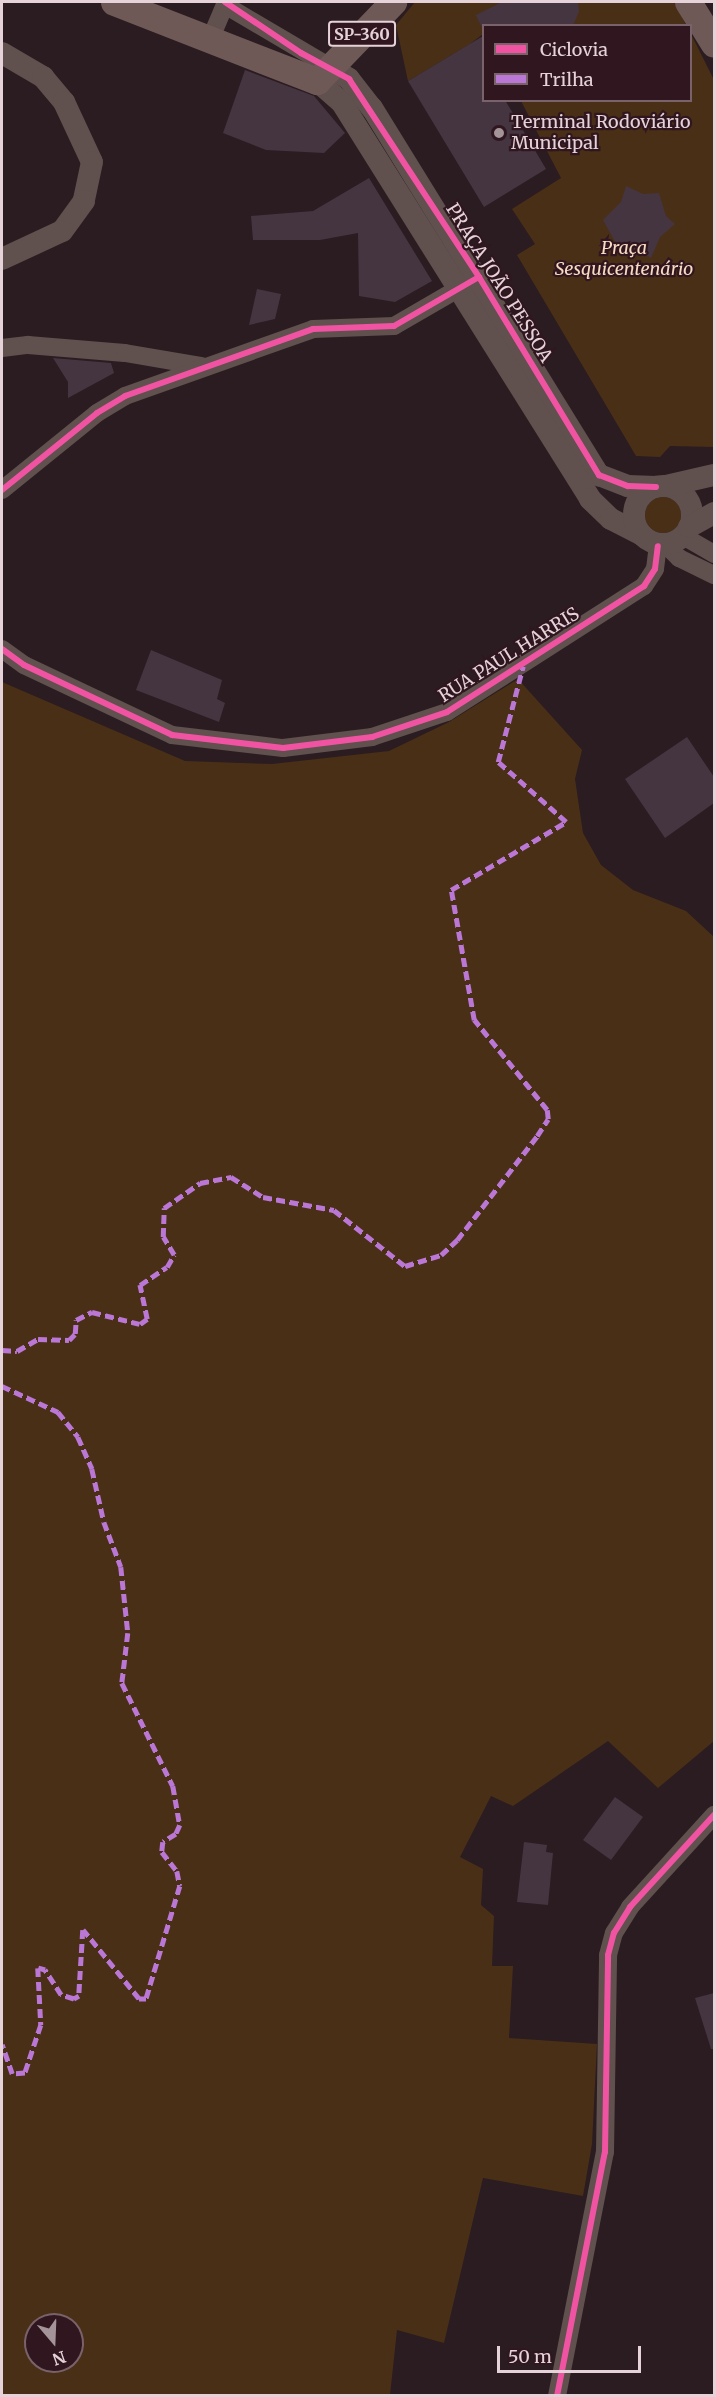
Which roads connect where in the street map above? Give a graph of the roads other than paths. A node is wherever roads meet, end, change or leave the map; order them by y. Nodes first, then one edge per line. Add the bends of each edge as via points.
1 (114, 2) edge
2 (393, 2) edge
3 (688, 2) edge
4 (225, 4) edge
5 (210, 40) junction
6 (714, 44) edge
7 (2, 53) edge
8 (323, 74) junction
9 (2, 259) edge
10 (479, 277) junction
11 (460, 289) junction
12 (2, 348) edge
13 (203, 366) junction
14 (714, 475) edge
15 (661, 487) junction
16 (2, 490) edge
17 (714, 513) edge
18 (667, 537) junction
19 (714, 554) edge
20 (714, 574) edge
21 (2, 649) edge
22 (714, 1815) edge
23 (557, 2396) edge

1 - 5 main road
2 - 8 main road, SP-360
3 - 6 main road
4 - 5 street
4 - 8 street
5 - 8 main road
7 - 9 street via 43,77 64,102 92,162 84,201 62,231
8 - 10 street, PRAÇA JOÃO PESSOA via 349,79 372,108
8 - 11 street, PRAÇA JOÃO PESSOA
10 - 11 street
10 - 15 street, PRAÇA JOÃO PESSOA via 599,475 628,486
11 - 13 street via 394,327 313,329
11 - 18 street, PRAÇA JOÃO PESSOA via 590,499 611,519
12 - 13 street via 28,345 125,352
13 - 16 street via 125,396 97,413
14 - 15 street, PRAÇA JOÃO PESSOA
15 - 18 street via 688,501
15 - 18 street via 635,506
17 - 18 street
18 - 19 street
18 - 20 street via 679,558
18 - 21 street, RUA PAUL HARRIS via 644,586 447,712 372,737 283,748 172,735 24,665
22 - 23 street via 630,1907 611,1944 605,2152

